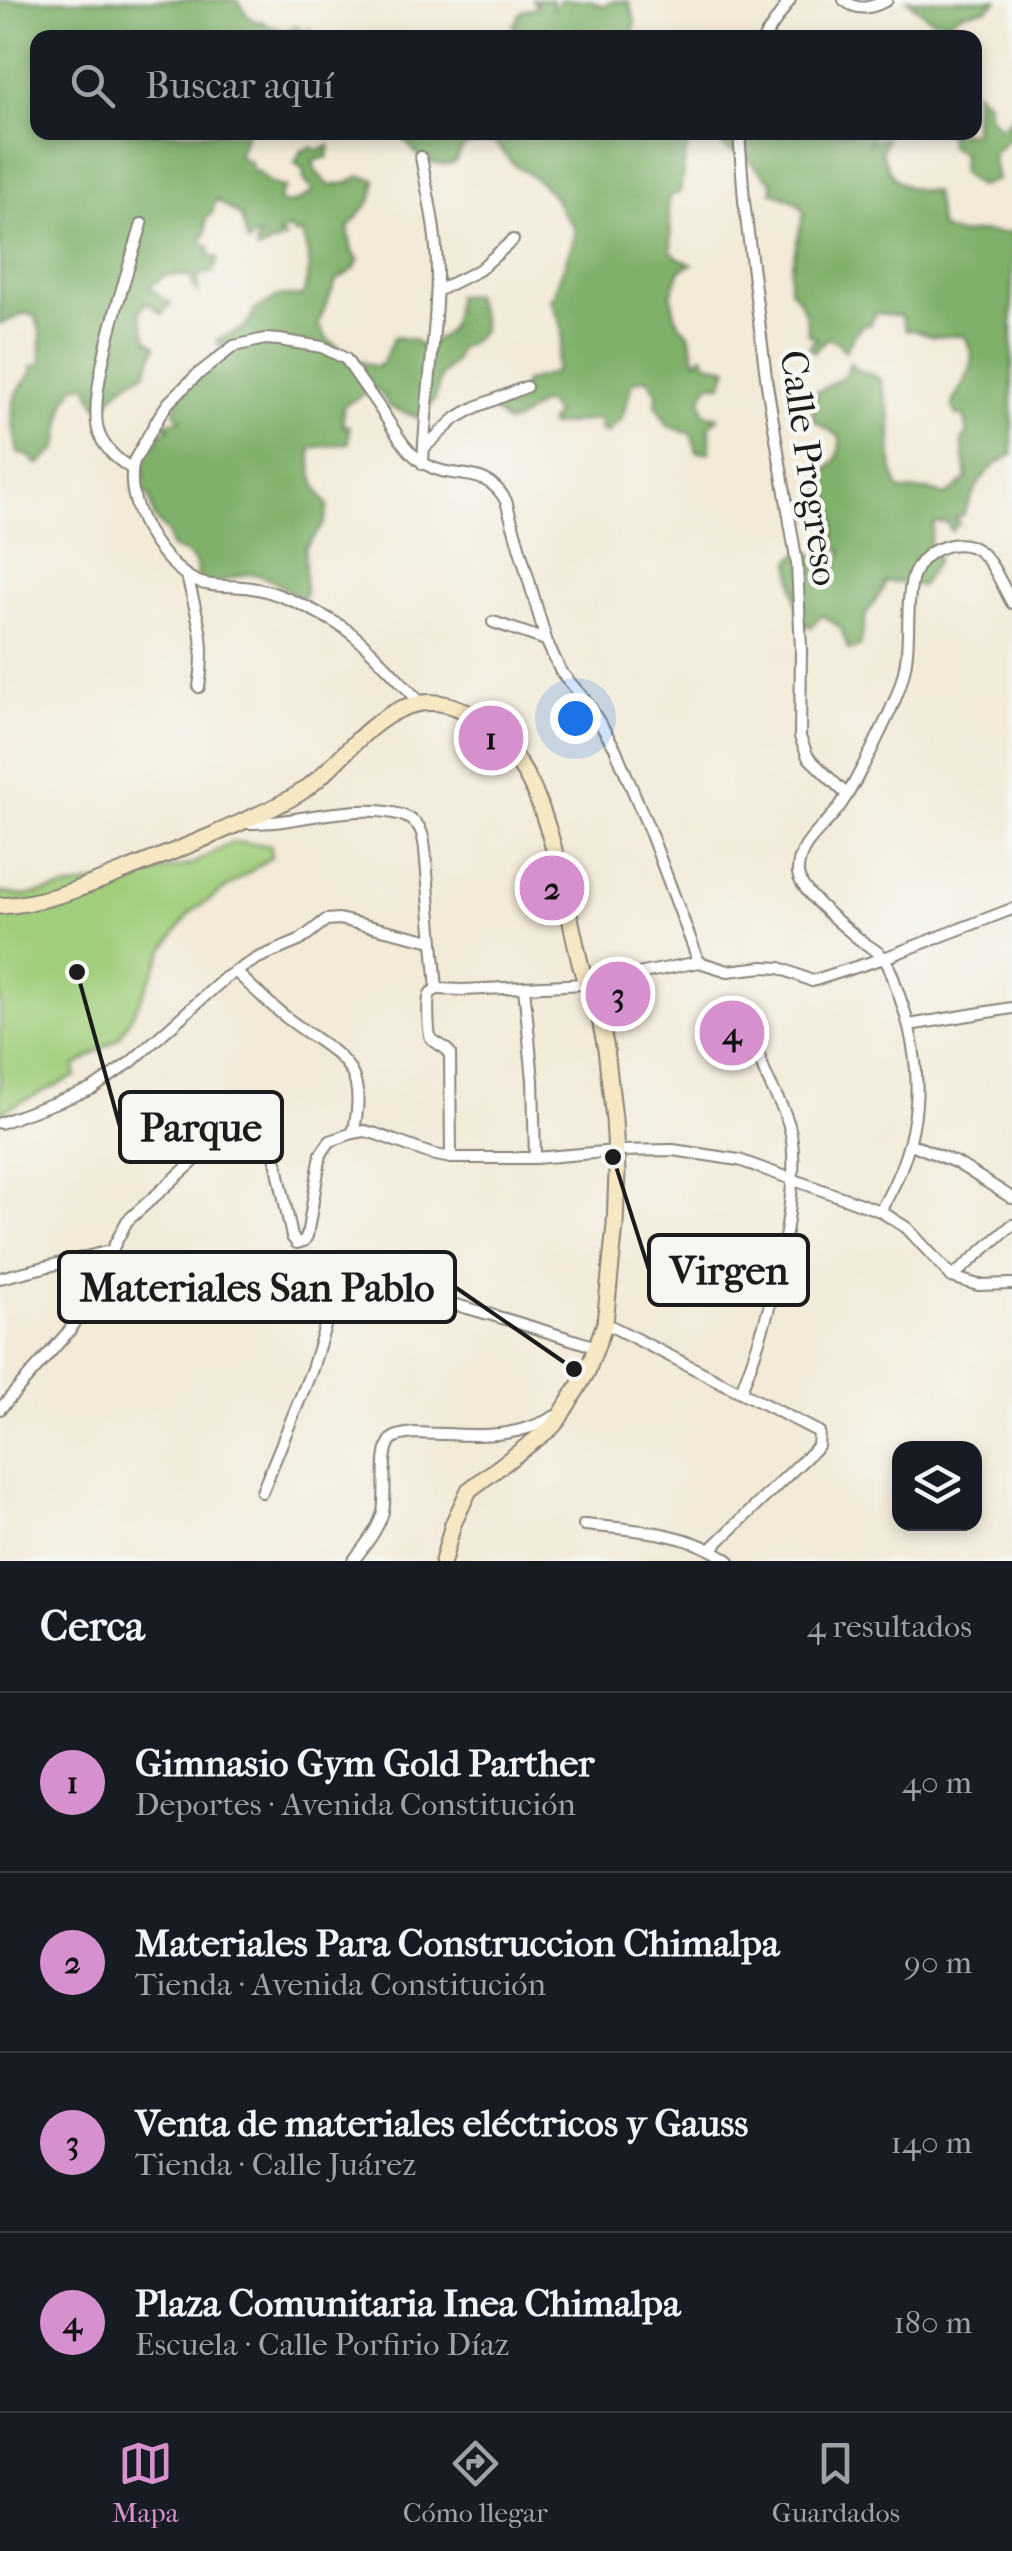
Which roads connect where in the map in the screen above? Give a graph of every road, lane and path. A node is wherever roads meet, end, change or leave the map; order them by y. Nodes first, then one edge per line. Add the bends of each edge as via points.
1 (790, 0) edge
2 (844, 0) edge
3 (888, 0) edge
4 (769, 30) edge
5 (739, 140) edge
6 (422, 157) dead end
7 (142, 224) dead end
8 (513, 240) dead end
9 (436, 291) junction
10 (526, 387) dead end
11 (424, 448) junction
12 (424, 464) junction
13 (132, 469) junction
14 (187, 576) junction
15 (1012, 603) edge
16 (493, 622) dead end
17 (546, 640) junction
18 (199, 686) dead end
19 (420, 702) junction
20 (846, 795) junction
21 (238, 824) junction
22 (0, 906) edge
23 (1012, 908) edge
24 (432, 941) junction
25 (884, 958) junction
26 (700, 962) junction
27 (236, 971) junction
28 (586, 984) junction
29 (524, 987) junction
30 (436, 989) junction
31 (1012, 1008) edge
32 (909, 1025) junction
33 (753, 1033) dead end
34 (0, 1124) edge
35 (353, 1133) junction
36 (911, 1144) junction
37 (616, 1151) junction
38 (451, 1158) junction
39 (534, 1158) junction
40 (793, 1180) junction
41 (1012, 1198) edge
42 (880, 1211) junction
43 (1012, 1225) edge
44 (110, 1251) junction
45 (0, 1278) edge
46 (952, 1278) junction
47 (1012, 1284) edge
48 (605, 1323) junction
49 (596, 1348) junction
50 (742, 1392) junction
51 (0, 1409) edge
52 (564, 1411) junction
53 (262, 1492) dead end
54 (584, 1525) dead end
55 (712, 1548) junction
56 (352, 1561) edge
57 (443, 1561) edge
58 (729, 1561) edge

1 - 4 street
2 - 3 street via 868,8
5 - 20 street, Calle Progreso via 767,385 797,564 800,737 808,757
6 - 9 street
7 - 13 street via 106,342 95,415 99,436
8 - 9 street via 472,274
9 - 11 street
10 - 11 street via 476,406
11 - 12 street
12 - 13 street via 346,359 322,347 265,339 228,350 169,402
12 - 17 street via 492,482 506,501
13 - 14 street via 142,521
14 - 18 street via 202,634
14 - 19 street via 263,590 339,624
15 - 20 street via 980,550 955,542 919,564 897,695
16 - 17 street
17 - 26 street via 615,748
19 - 21 main road via 378,723 299,794
19 - 28 main road via 446,702 467,712 491,730 524,773 542,809
20 - 25 street via 802,850 800,881
21 - 22 main road via 74,892
21 - 24 street via 359,810 412,821 423,836
23 - 25 street
24 - 27 street via 330,918 300,942
24 - 30 street
25 - 26 street via 812,981 780,968 728,971
25 - 32 street
26 - 28 street
27 - 34 street via 111,1077
27 - 35 street via 349,1065 358,1112
28 - 29 street
28 - 37 main road via 603,1031
29 - 30 street
29 - 39 street
30 - 38 street via 428,1000 430,1034 450,1053
31 - 32 street
32 - 36 street via 915,1073
33 - 40 street via 791,1133
35 - 38 street
35 - 44 street via 330,1141 321,1154 304,1241 292,1237 272,1146 262,1130 243,1126 221,1137 127,1220
36 - 41 street
36 - 42 street
37 - 39 street
37 - 40 street via 722,1157
37 - 48 main road
38 - 39 street
40 - 42 street
40 - 50 street via 774,1293
42 - 46 street via 907,1228
43 - 46 street
44 - 45 street
44 - 51 street via 79,1314
46 - 47 street
48 - 49 main road
48 - 50 street
49 - 52 main road
49 - 53 street via 406,1292 337,1288
50 - 55 street via 818,1432 819,1443
52 - 56 street via 512,1433 392,1439 383,1512
52 - 57 main road via 469,1490
54 - 55 street
55 - 58 street

